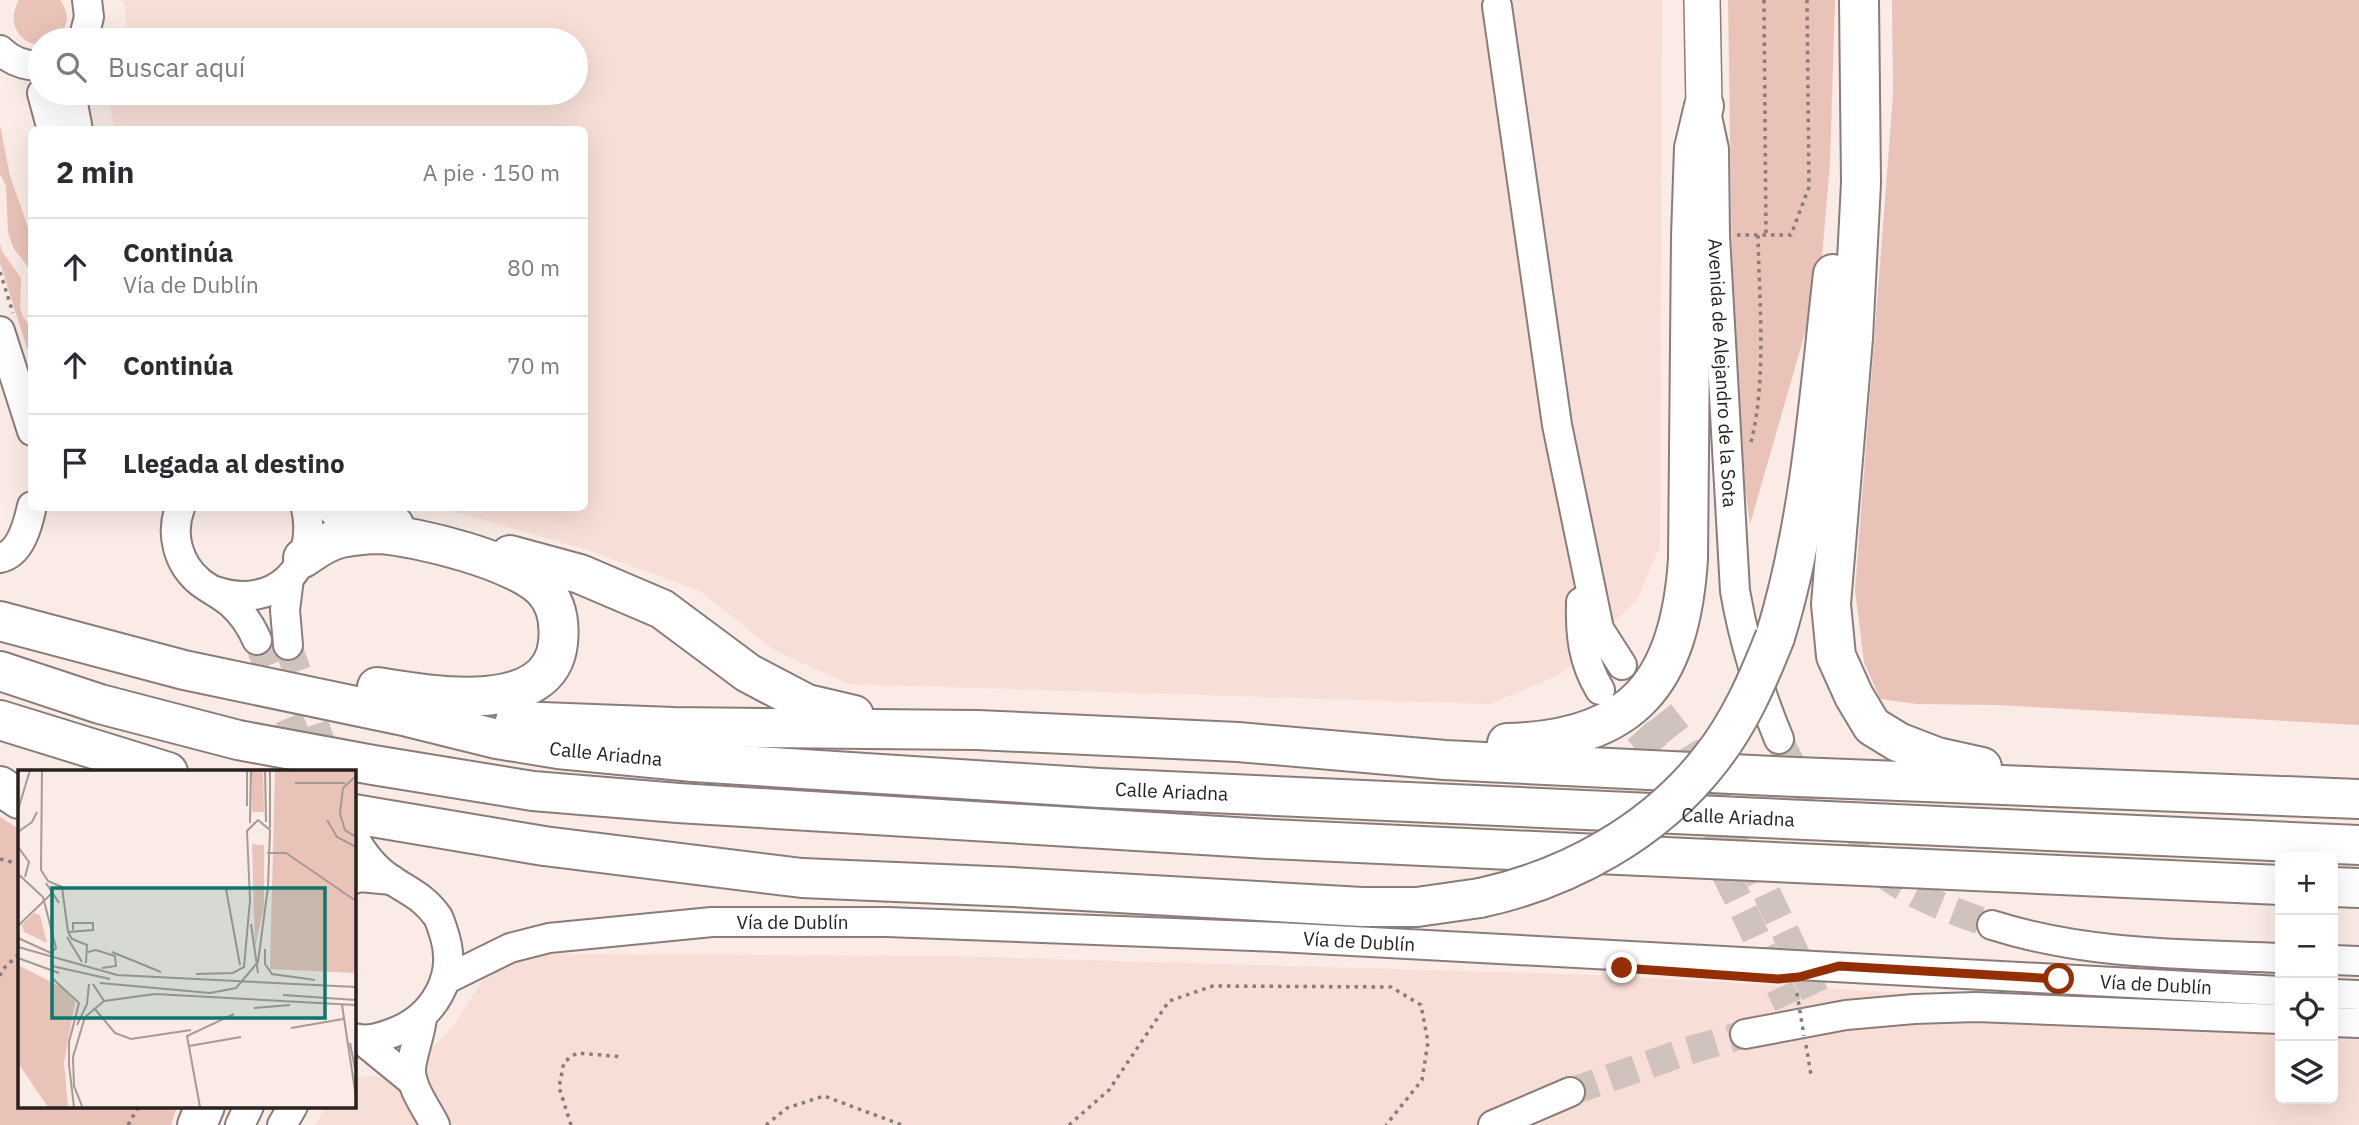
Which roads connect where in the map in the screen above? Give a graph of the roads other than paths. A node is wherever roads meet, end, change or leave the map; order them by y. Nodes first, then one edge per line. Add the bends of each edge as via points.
1 (87, 0) edge
2 (1702, 0) edge
3 (1858, 0) edge
4 (1497, 6) dead end
5 (86, 28) edge
6 (0, 50) edge
7 (28, 69) edge
8 (45, 105) edge
9 (73, 105) edge
10 (1704, 106) junction
11 (51, 126) edge
12 (77, 126) edge
13 (0, 331) edge
14 (28, 418) edge
15 (31, 511) edge
16 (306, 511) edge
17 (346, 511) edge
18 (175, 513) edge
19 (1581, 544) junction
20 (0, 558) edge
21 (296, 568) junction
22 (215, 591) junction
23 (0, 619) edge
24 (257, 640) tunnel mouth
25 (288, 645) tunnel mouth
26 (1622, 665) tunnel mouth
27 (0, 671) edge
28 (1600, 690) tunnel mouth
29 (408, 717) junction
30 (0, 720) edge
31 (939, 729) junction
32 (1779, 740) tunnel mouth
33 (1238, 742) junction
34 (162, 770) edge
35 (0, 786) edge
36 (18, 796) edge
37 (2273, 796) junction
38 (2359, 799) edge
39 (355, 814) edge
40 (355, 838) edge
41 (2359, 845) edge
42 (355, 879) edge
43 (392, 880) junction
44 (2275, 885) edge
45 (2338, 887) edge
46 (2359, 888) edge
47 (1992, 925) tunnel mouth
48 (2275, 958) edge
49 (2338, 960) edge
50 (2359, 961) edge
51 (446, 980) junction
52 (2275, 991) edge
53 (2338, 994) edge
54 (2359, 995) edge
55 (422, 1018) junction
56 (2275, 1020) edge
57 (2338, 1022) edge
58 (2359, 1023) edge
59 (1745, 1034) tunnel mouth
60 (358, 1040) edge
61 (412, 1081) junction
62 (1570, 1092) tunnel mouth
63 (204, 1108) edge
64 (248, 1108) edge
65 (292, 1108) edge
66 (197, 1125) edge
67 (240, 1125) edge
68 (282, 1125) edge
69 (435, 1125) edge
70 (1493, 1125) edge

1 - 5 street
2 - 10 main road, Avenida de Alejandro de la Sota
3 - 37 highway via 1859,243 1831,604 1836,656 1854,696 1872,726 1898,742 1969,765 2185,781
3 - 39 highway, bridge via 1845,169 1817,414 1788,596 1756,683 1711,760 1666,807 1585,862 1518,890 1480,898 1417,907 1362,907 802,878 544,846
4 - 19 street via 1557,425
6 - 7 street
8 - 11 street
9 - 12 street
10 - 32 street, Avenida de Alejandro de la Sota via 1714,149 1735,591 1744,643
10 - 33 highway via 1694,148 1685,598 1672,647 1653,684 1633,707 1609,723 1558,740
13 - 14 street
15 - 20 street via 18,547
16 - 21 street via 309,528
17 - 31 highway via 580,574 662,609 748,673 807,704
18 - 22 street via 176,537 186,566
19 - 26 street via 1599,629
19 - 28 street via 1582,646
21 - 22 street via 270,591 256,596
21 - 23 highway via 327,542 376,534 496,561 533,580 554,604 559,626 554,657 546,672 520,690 421,694
21 - 25 street via 285,610
22 - 24 street via 233,604
23 - 29 highway, Calle Ariadna via 184,670
27 - 44 highway via 100,704 238,740 533,791 1268,839
29 - 31 highway via 673,727
29 - 41 highway, Calle Ariadna via 558,749 707,763 1128,790
30 - 34 highway
31 - 33 highway
33 - 37 highway via 1445,760
35 - 36 highway
37 - 38 highway
40 - 43 street
42 - 43 street
43 - 51 street via 419,895 439,919 448,949
45 - 46 highway
47 - 48 street via 2084,948
49 - 50 street
51 - 52 street, Vía de Dublín via 510,948 550,938 712,922 887,922 1278,937
51 - 55 street
53 - 54 street
55 - 60 street via 384,1036
55 - 61 street
56 - 59 street via 1976,1007 1801,1009
57 - 58 street
60 - 61 street
61 - 69 street
62 - 70 street
63 - 66 highway
64 - 67 street
65 - 68 street

